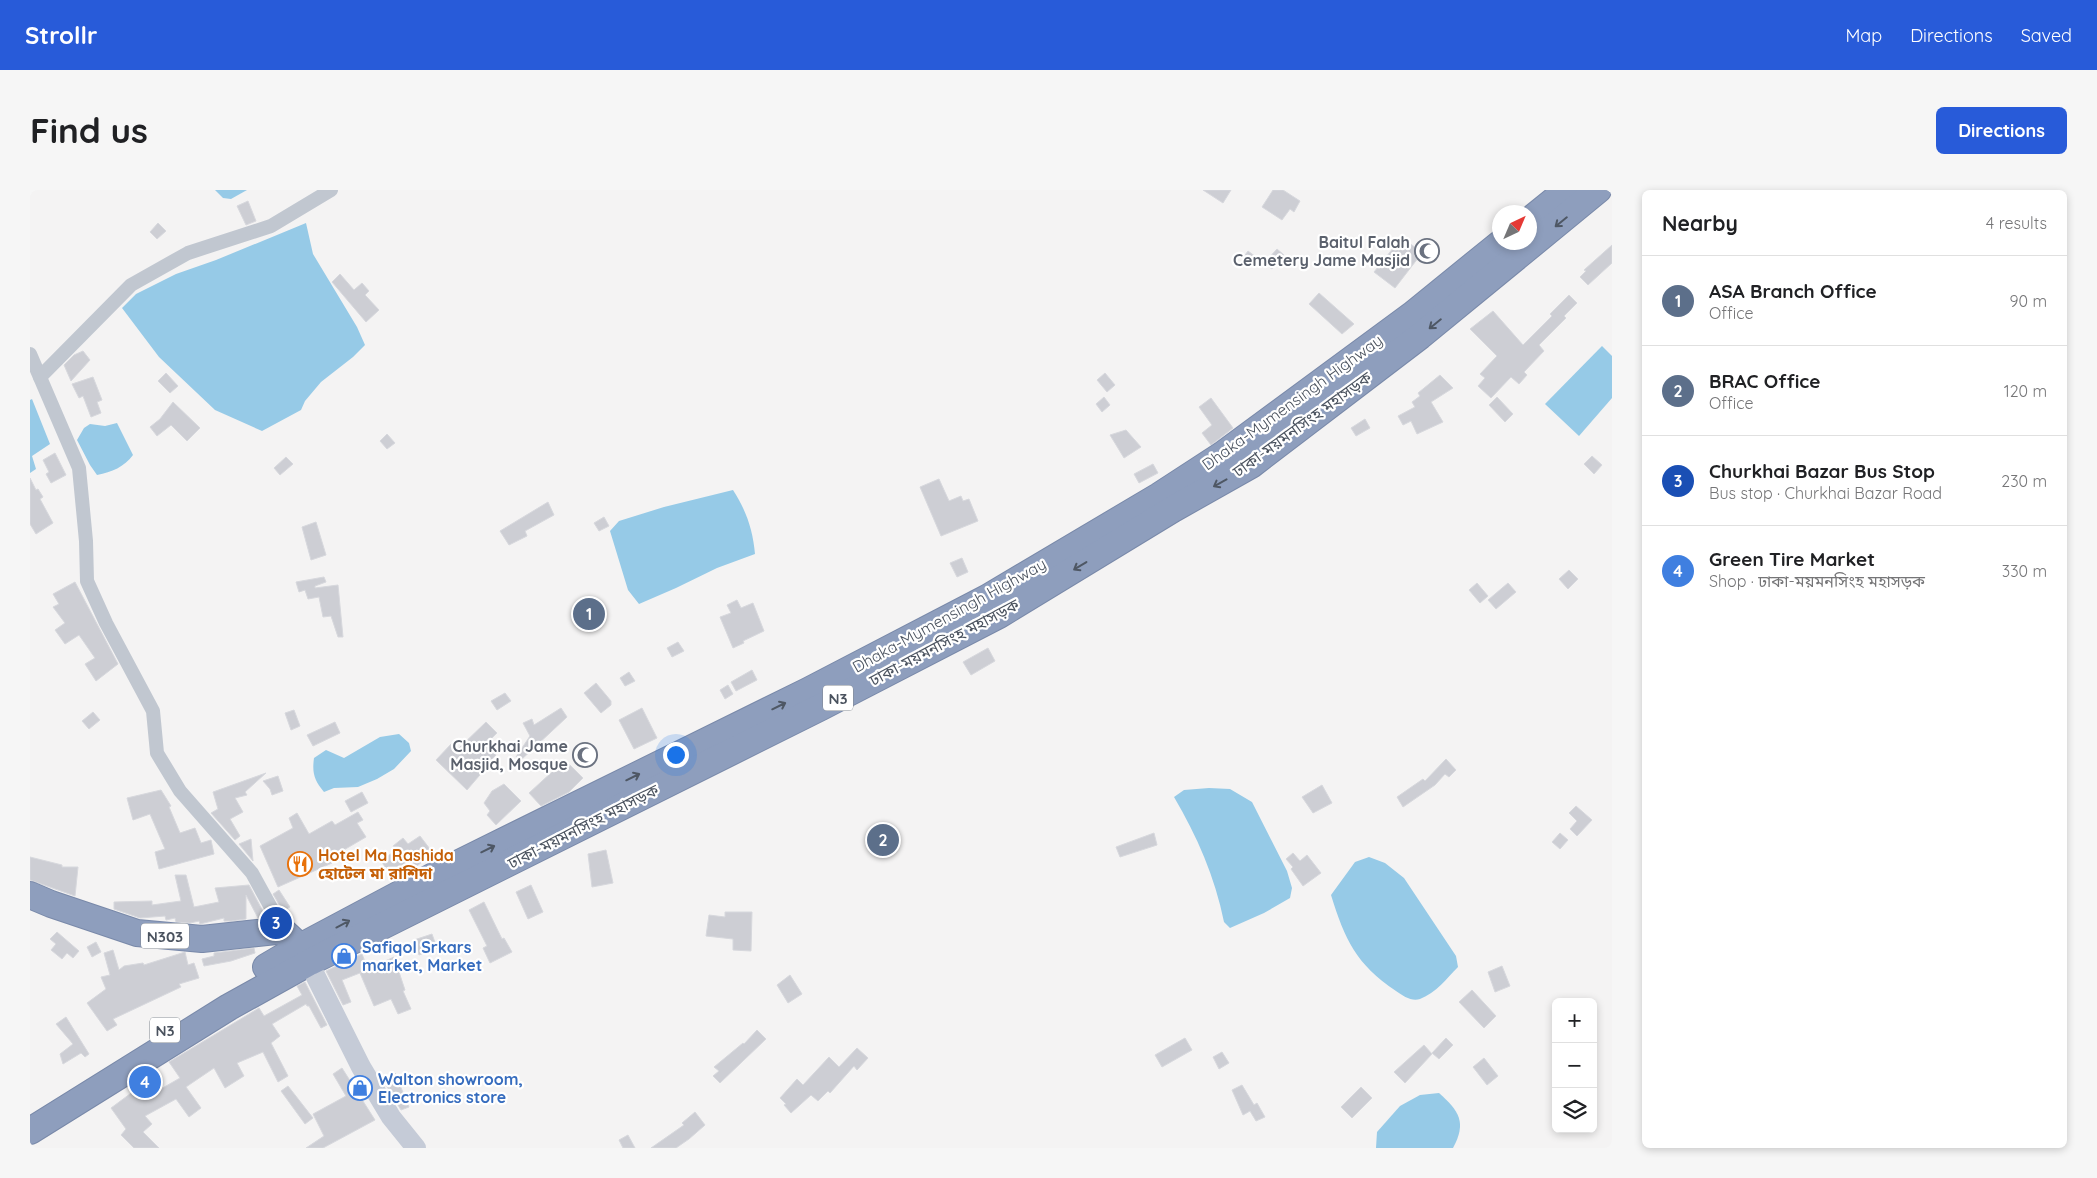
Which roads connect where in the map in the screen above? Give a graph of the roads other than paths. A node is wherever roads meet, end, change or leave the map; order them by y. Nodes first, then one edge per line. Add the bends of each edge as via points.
1 (331, 190) edge
2 (1567, 190) edge
3 (1598, 190) edge
4 (1537, 214) edge
5 (1492, 250) edge
6 (30, 354) edge
7 (40, 377) junction
8 (30, 895) edge
9 (298, 947) junction
10 (30, 1114) edge
11 (30, 1131) edge
12 (416, 1148) edge

1 - 7 street via 271,226 188,253 132,285
2 - 4 highway
3 -> 9 highway, ঢাকা-ময়মনসিংহ মহাসড়ক / N3 via 1420,336 1251,465 999,615 821,707
9 -> 5 highway, Dhaka-Mymensingh Highway / N3 via 987,598 1222,455 1412,315
6 - 7 street
7 - 9 street via 79,468 87,580 153,711 157,753 180,791 252,873
8 - 9 highway, N303 via 136,933 202,939 269,932
9 - 10 highway, ঢাকা-ময়মনসিংহ মহাসড়ক / N3
9 - 11 highway, ঢাকা-ময়মনসিংহ মহাসড়ক / N3 via 229,1007
9 - 12 street via 361,1067 391,1117

